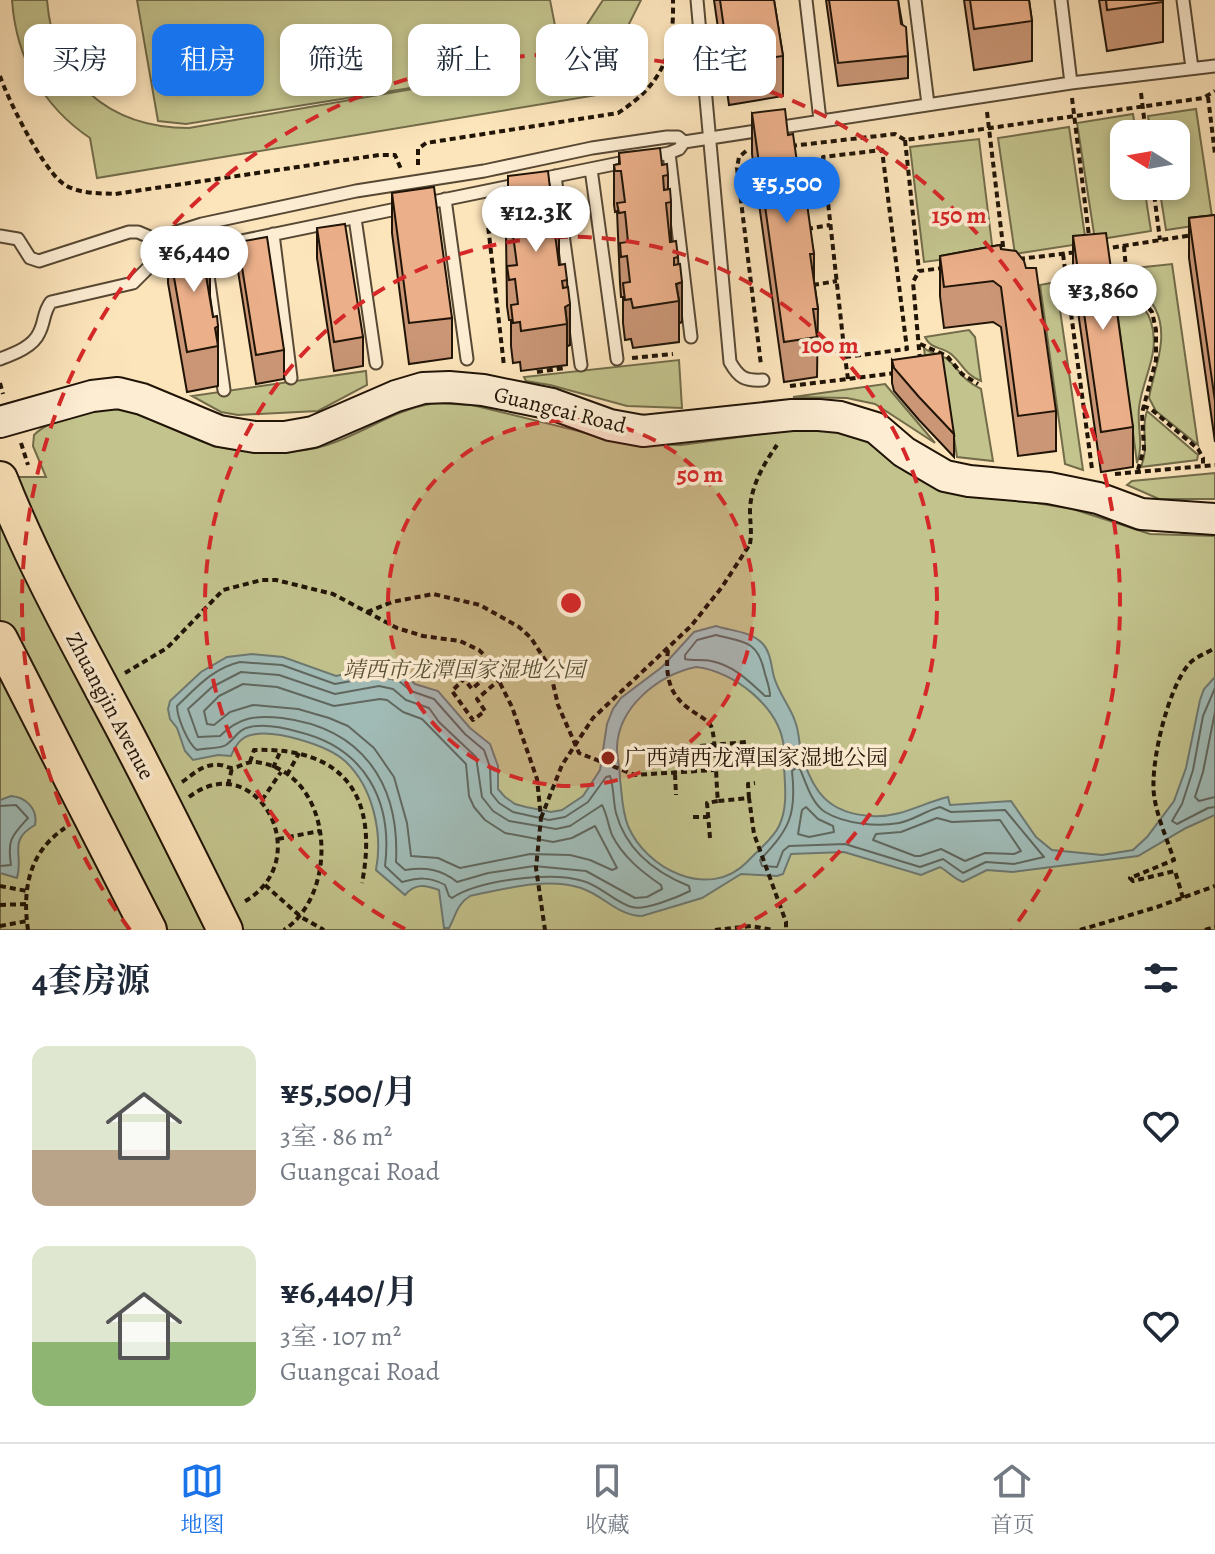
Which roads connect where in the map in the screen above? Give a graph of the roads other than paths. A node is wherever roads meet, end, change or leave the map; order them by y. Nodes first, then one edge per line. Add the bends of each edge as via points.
1 (697, 0) edge
2 (806, 0) edge
3 (915, 0) edge
4 (1061, 0) edge
5 (1183, 0) edge
6 (1215, 66) edge
7 (1192, 68) junction
8 (1071, 83) junction
9 (928, 104) junction
10 (820, 120) junction
11 (708, 138) junction
12 (684, 142) junction
13 (669, 153) junction
14 (591, 169) junction
15 (555, 176) junction
16 (445, 199) junction
17 (355, 218) junction
18 (273, 234) junction
19 (0, 236) edge
20 (204, 247) junction
21 (691, 337) dead end
22 (0, 359) edge
23 (467, 359) dead end
24 (617, 359) road end
25 (376, 363) dead end
26 (581, 365) road end
27 (291, 378) dead end
28 (763, 380) road end
29 (224, 390) dead end
30 (0, 422) edge
31 (0, 479) edge
32 (1215, 519) edge
33 (0, 639) edge
34 (234, 916) edge
35 (149, 930) edge

1 - 11 lane
2 - 10 lane
3 - 9 lane
4 - 8 lane
5 - 7 lane
6 - 7 lane
7 - 8 lane
8 - 9 lane
9 - 10 lane
10 - 11 lane
11 - 12 lane
11 - 28 lane via 730,362 746,381
12 - 13 lane
12 - 19 lane via 667,137 592,148 152,238 129,232 39,261 30,258 18,239
13 - 14 lane
13 - 21 lane
14 - 15 lane
14 - 24 lane
15 - 16 lane
15 - 26 lane
16 - 17 lane
16 - 23 lane
17 - 18 lane
17 - 25 lane
18 - 20 lane
18 - 27 lane
20 - 22 lane via 155,261 133,283 51,302 39,334
20 - 29 lane
30 - 32 street, Guangcai Road via 118,393 219,431 285,437 313,432 396,396 449,387 552,404 643,431 792,415 840,417 876,428 945,476 1074,493 1141,514
31 - 34 main road, Zhuangjin Avenue via 62,617
33 - 35 main road

